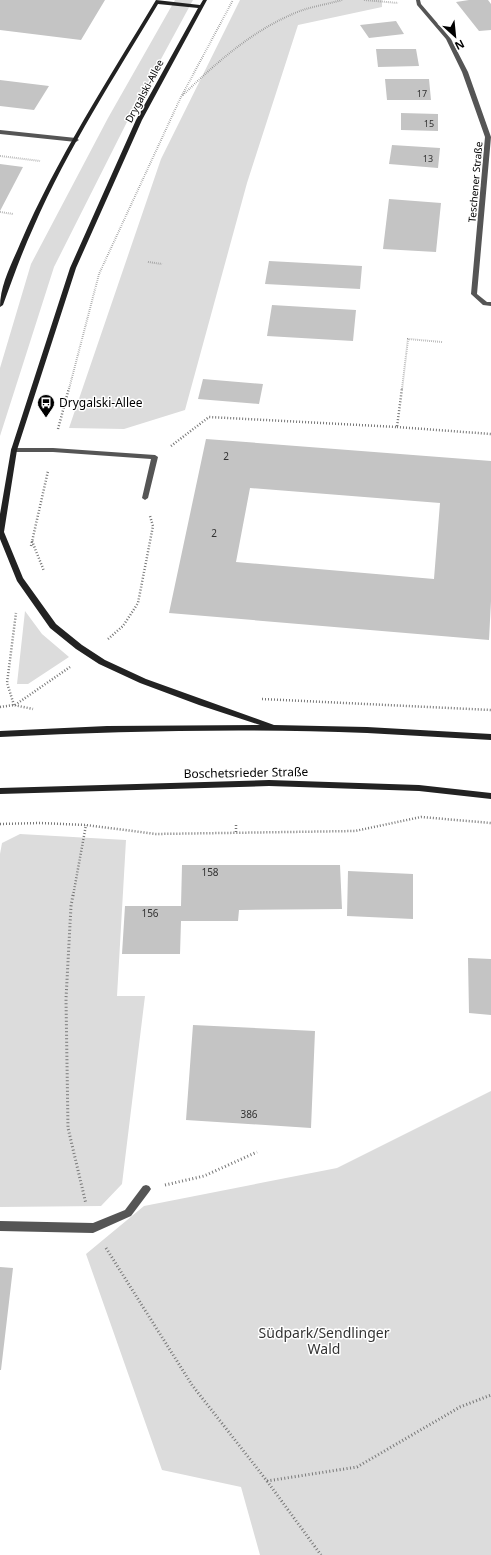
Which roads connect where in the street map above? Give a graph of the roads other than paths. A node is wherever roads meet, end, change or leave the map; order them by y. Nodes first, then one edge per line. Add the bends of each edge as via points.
1 (205, 0) edge
2 (158, 1) edge
3 (418, 2) edge
4 (201, 7) junction
5 (0, 132) edge
6 (489, 137) edge
7 (76, 140) junction
8 (488, 304) edge
9 (0, 305) edge
10 (14, 450) junction
11 (145, 498) road end
12 (0, 531) edge
13 (0, 536) edge
14 (277, 728) junction
15 (0, 734) edge
16 (491, 738) edge
17 (0, 791) edge
18 (491, 796) edge
19 (146, 1189) road end
20 (0, 1226) edge

1 - 4 main road, Drygalski-Allee
2 - 4 main road
2 - 7 main road
3 - 6 street, Teschener Straße via 448,38 465,72
4 - 10 main road, Drygalski-Allee via 139,120 73,268
5 - 7 street
6 - 8 street, Teschener Straße via 474,294
7 - 9 main road via 48,191 10,272
10 - 11 street via 155,457
10 - 12 main road, Drygalski-Allee
12 - 13 main road, Drygalski-Allee
12 - 14 main road via 20,579 53,626 89,654 143,681
14 - 15 main road via 107,729
14 - 16 main road via 367,730
17 - 18 main road, Boschetsrieder Straße via 269,783 420,788
19 - 20 street via 128,1213 93,1228

